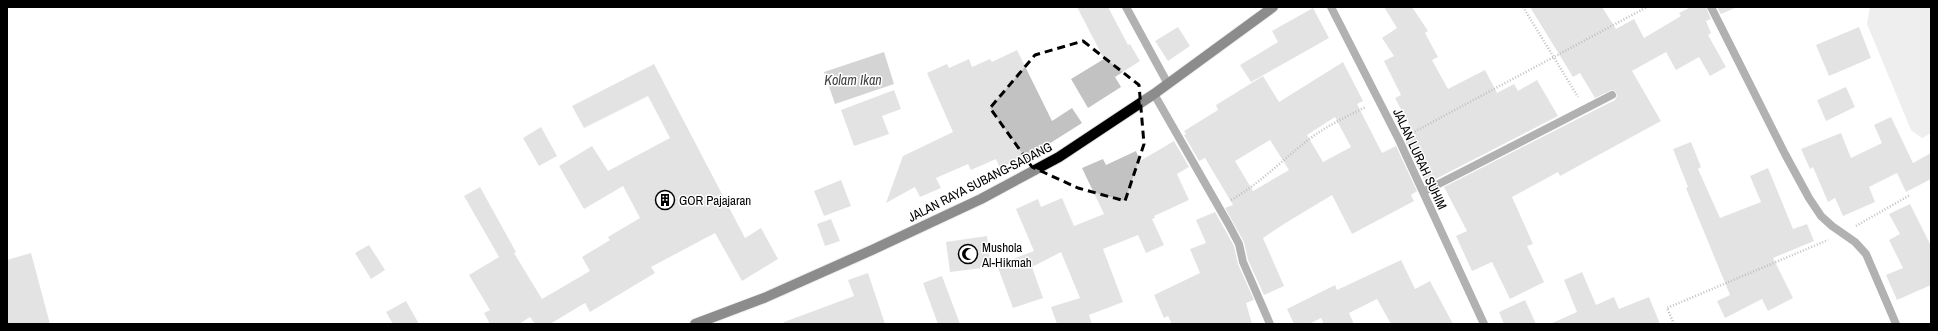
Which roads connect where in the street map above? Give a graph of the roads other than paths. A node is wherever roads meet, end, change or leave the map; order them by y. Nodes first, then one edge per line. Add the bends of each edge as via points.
1 (1126, 7) edge
2 (1273, 7) edge
3 (1331, 7) edge
4 (1712, 7) edge
5 (1168, 84) junction
6 (1154, 94) junction
7 (1612, 95) dead end
8 (1423, 192) junction
9 (695, 324) edge
10 (1270, 324) edge
11 (1484, 324) edge
12 (1896, 324) edge

1 - 5 street
2 - 5 main road, JALAN RAYA SUBANG-SADANG
3 - 8 street, JALAN LURAH SUHIM
4 - 12 street via 1809,198 1821,216 1855,242 1866,254
5 - 6 main road, JALAN RAYA SUBANG-SADANG
6 - 9 main road, JALAN RAYA SUBANG-SADANG via 1059,157 981,199 764,298
6 - 10 street via 1239,244 1243,262
7 - 8 street
8 - 11 street, JALAN LURAH SUHIM

